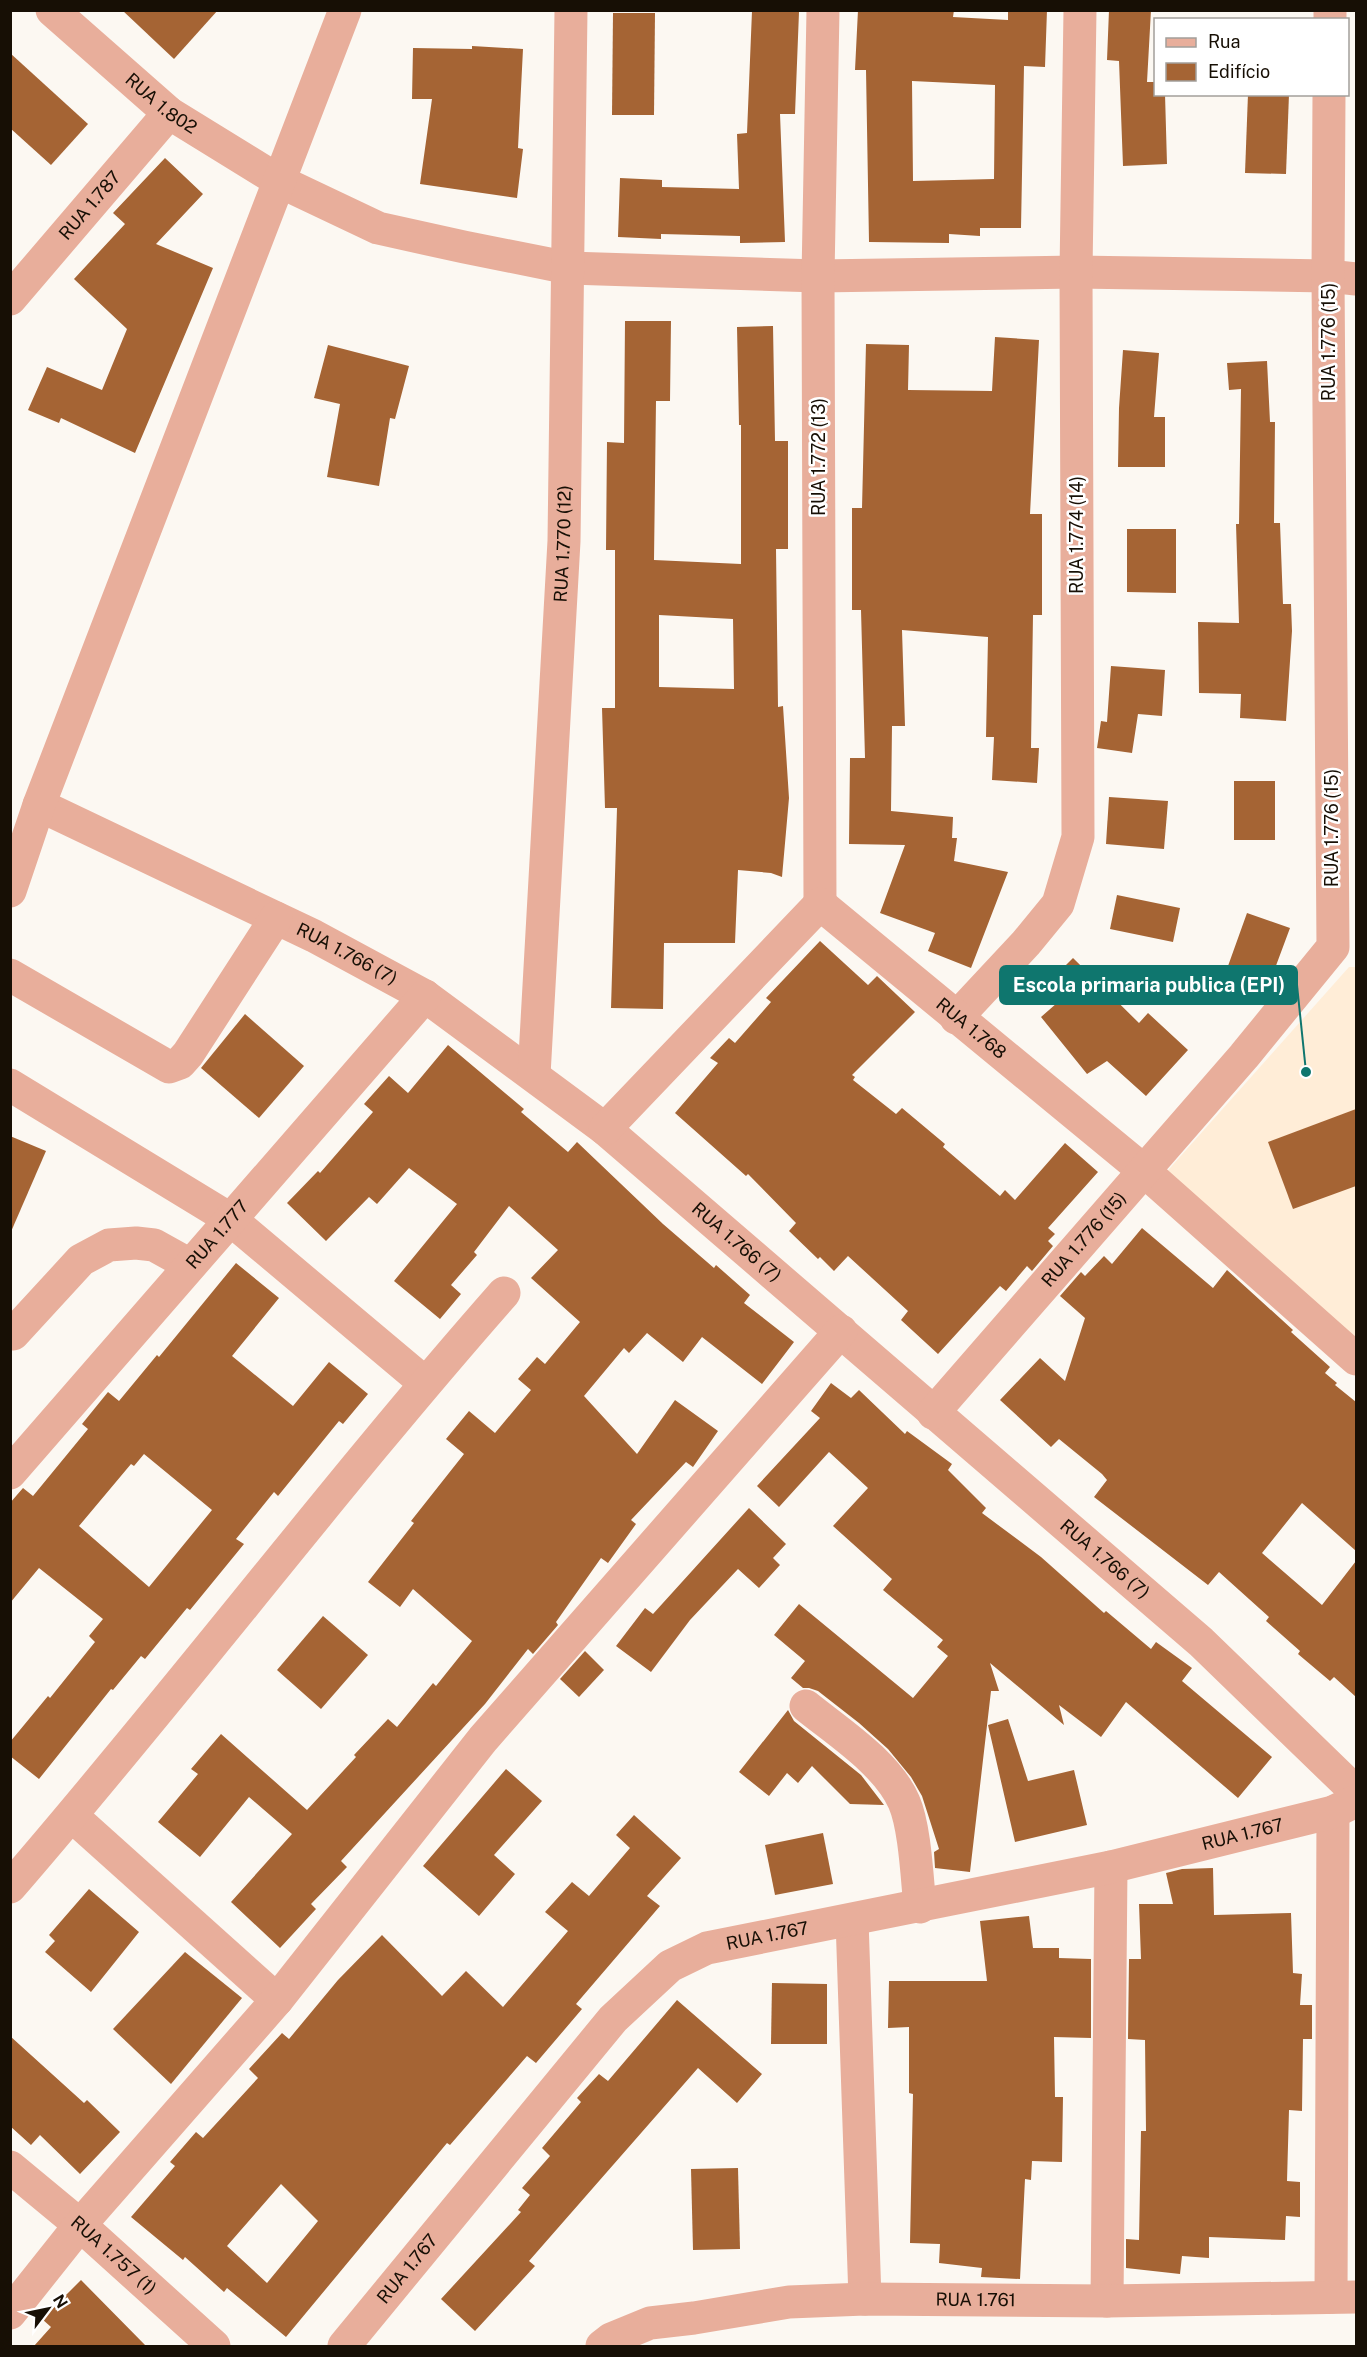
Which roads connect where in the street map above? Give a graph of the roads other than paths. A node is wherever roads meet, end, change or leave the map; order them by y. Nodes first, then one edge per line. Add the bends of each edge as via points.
1 (52, 10) edge
2 (345, 10) edge
3 (571, 10) edge
4 (823, 10) edge
5 (1080, 10) edge
6 (1329, 96) edge
7 (170, 113) junction
8 (281, 182) junction
9 (569, 268) junction
10 (1076, 272) junction
11 (818, 276) junction
12 (1342, 277) edge
13 (10, 299) edge
14 (39, 805) junction
15 (10, 891) edge
16 (820, 904) junction
17 (276, 918) junction
18 (1345, 947) edge
19 (10, 975) edge
20 (425, 996) junction
21 (956, 1017) junction
22 (534, 1075) junction
23 (10, 1085) edge
24 (605, 1129) junction
25 (1143, 1170) junction
26 (230, 1219) junction
27 (190, 1265) junction
28 (504, 1293) dead end
29 (841, 1331) junction
30 (13, 1334) dead end
31 (1356, 1359) edge
32 (424, 1383) junction
33 (933, 1413) junction
34 (10, 1473) edge
35 (806, 1706) dead end
36 (1349, 1802) edge
37 (72, 1816) junction
38 (1111, 1867) junction
39 (10, 1887) edge
40 (920, 1906) junction
41 (852, 1920) junction
42 (277, 2000) junction
43 (10, 2167) edge
44 (80, 2225) junction
45 (1344, 2297) edge
46 (865, 2299) junction
47 (1107, 2301) junction
48 (10, 2313) edge
49 (214, 2346) edge
50 (344, 2346) edge
51 (602, 2346) edge

1 - 7 street, RUA 1.802
2 - 8 street
3 - 9 street, RUA 1.770 (12)
4 - 11 street, RUA 1.772 (13)
5 - 10 street, RUA 1.774 (14)
6 - 12 street, RUA 1.776 (15)
7 - 8 street, RUA 1.802
7 - 13 street, RUA 1.787
8 - 9 street, RUA 1.802 via 378,228
8 - 14 street
9 - 11 street, RUA 1.802
9 - 22 street, RUA 1.770 (12) via 564,542
10 - 11 street, RUA 1.802
10 - 12 street, RUA 1.802
10 - 21 street, RUA 1.774 (14) via 1078,837 1058,904
11 - 16 street, RUA 1.772 (13)
12 - 18 street, RUA 1.776 (15)
14 - 15 street
14 - 17 street, RUA 1.766 (7)
16 - 21 street, RUA 1.768
16 - 24 street
17 - 19 street via 188,1054 169,1067
17 - 20 street, RUA 1.766 (7)
18 - 25 street, RUA 1.776 (15)
20 - 22 street, RUA 1.766 (7)
20 - 26 street, RUA 1.777
21 - 25 street, RUA 1.768
22 - 24 street, RUA 1.766 (7)
23 - 26 street
24 - 29 street, RUA 1.766 (7)
25 - 31 street, RUA 1.768
25 - 33 street, RUA 1.776 (15)
26 - 27 street, RUA 1.777
26 - 32 street
27 - 30 street via 154,1245 109,1245 81,1260
27 - 34 street, RUA 1.777
28 - 32 street
29 - 33 street, RUA 1.766 (7)
29 - 42 street via 483,1739
32 - 37 street
33 - 36 street, RUA 1.766 (7) via 1201,1641
35 - 40 street via 885,1772 904,1802
36 - 38 street, RUA 1.767
36 - 45 street
37 - 39 street
37 - 42 street
38 - 40 street, RUA 1.767
38 - 47 street
40 - 41 street, RUA 1.767
41 - 46 street
41 - 50 street, RUA 1.767 via 707,1948 670,1966 613,2019
42 - 44 street
43 - 44 street, RUA 1.757 (1)
44 - 48 street
44 - 49 street, RUA 1.757 (1)
45 - 47 street, RUA 1.761
46 - 47 street, RUA 1.761
46 - 51 street, RUA 1.761 via 789,2302 650,2323

